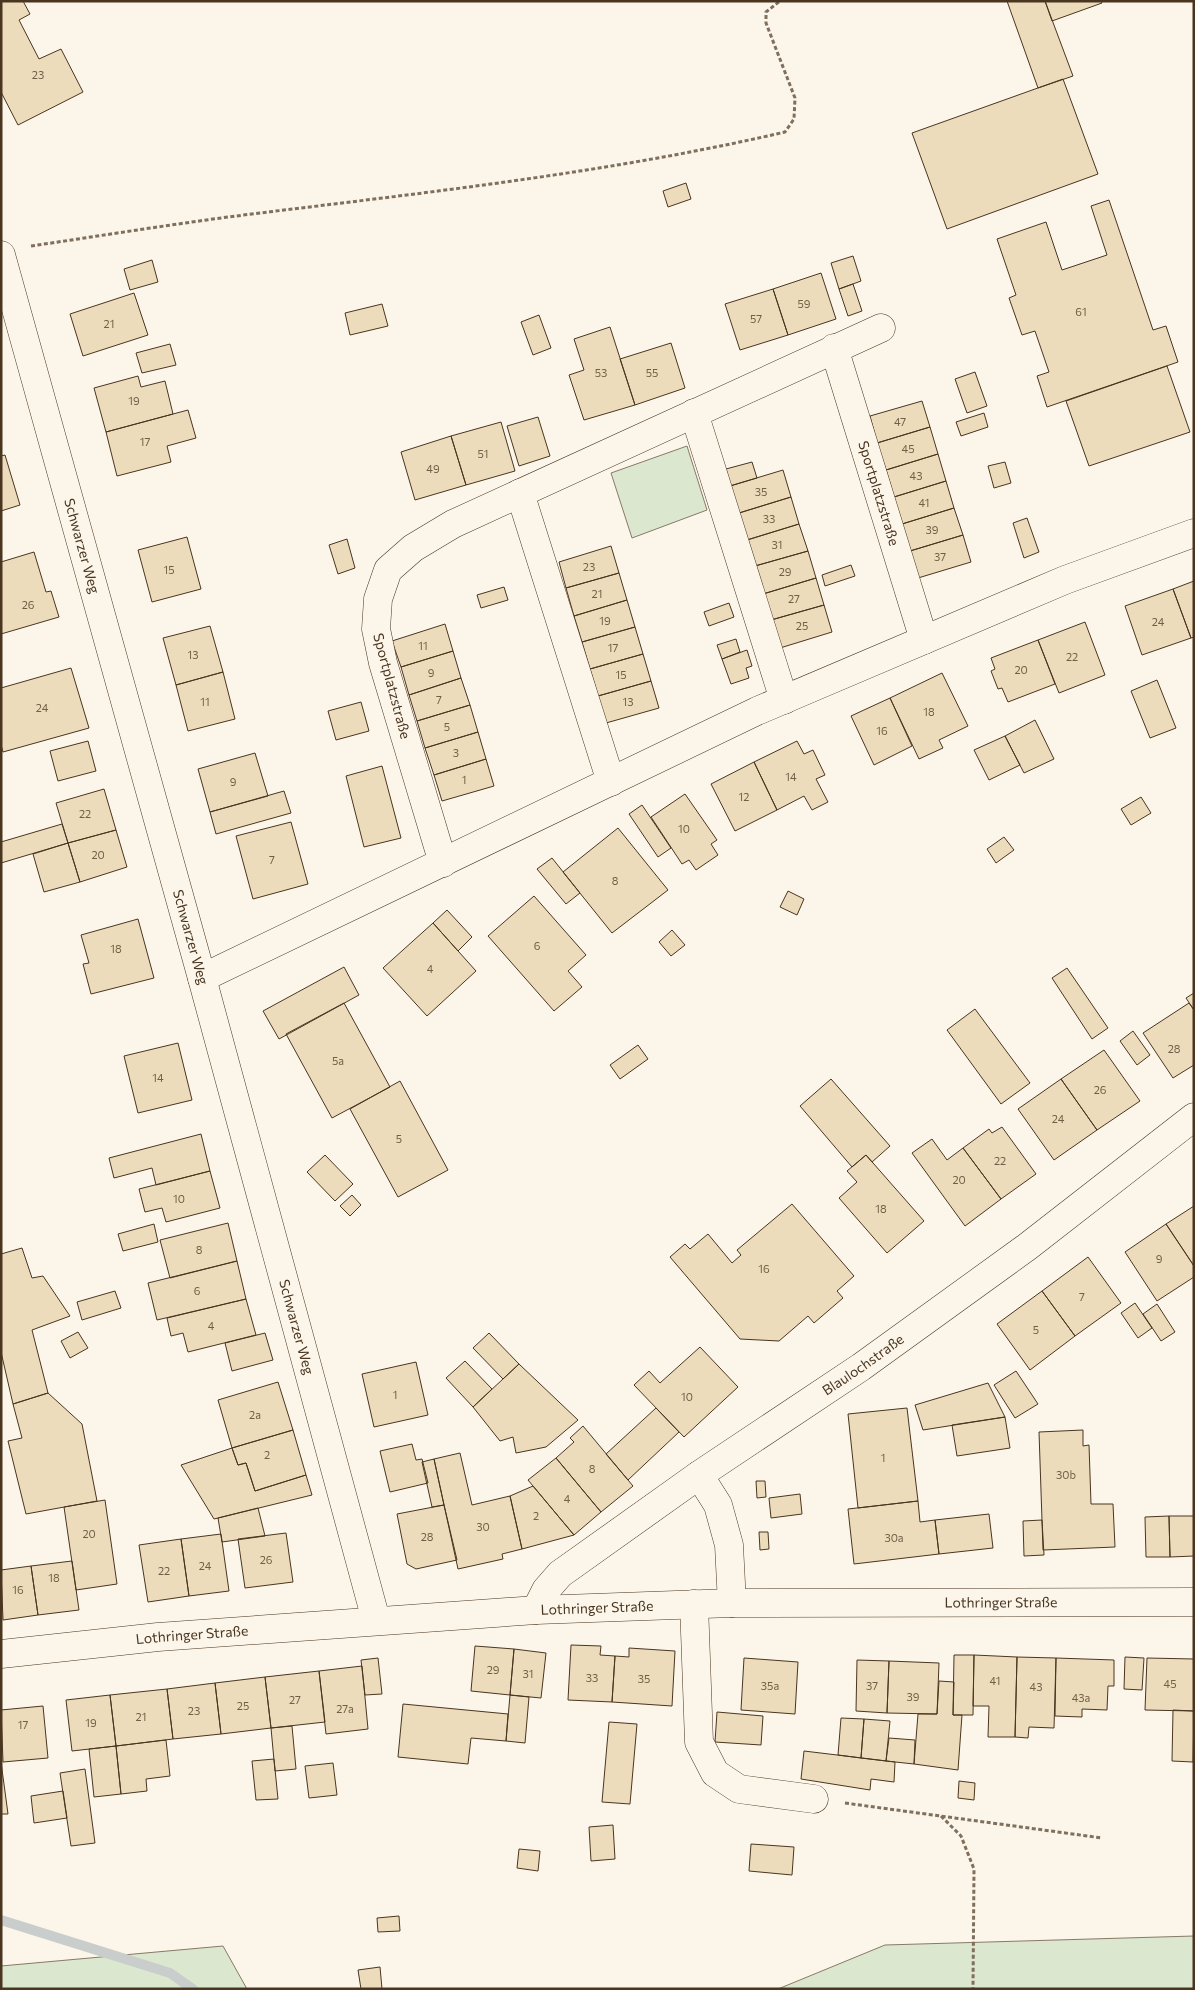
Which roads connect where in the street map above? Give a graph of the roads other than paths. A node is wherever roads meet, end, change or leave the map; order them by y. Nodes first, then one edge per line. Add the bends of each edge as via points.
1 (1, 255) edge
2 (882, 328) dead end
3 (834, 348) junction
4 (694, 413) junction
5 (520, 493) junction
6 (1194, 533) edge
7 (924, 640) junction
8 (784, 700) junction
9 (612, 782) junction
10 (443, 863) junction
11 (202, 978) junction
12 (1190, 1128) edge
13 (699, 1475) junction
14 (1194, 1602) edge
15 (732, 1603) junction
16 (694, 1604) junction
17 (536, 1610) junction
18 (376, 1620) junction
19 (1, 1654) edge
20 (814, 1799) road end

1 - 11 street, Schwarzer Weg
2 - 3 street, Sportplatzstraße
3 - 4 street, Sportplatzstraße
3 - 7 street, Sportplatzstraße
4 - 5 street, Sportplatzstraße
4 - 8 street
5 - 9 street
5 - 10 street, Sportplatzstraße via 453,524 413,548 388,570 378,598 376,629 383,663
6 - 7 street via 1065,580
7 - 8 street
8 - 9 street
9 - 10 street
10 - 11 street
11 - 18 street, Schwarzer Weg
12 - 13 street, Blaulochstraße via 876,1355
13 - 15 street via 718,1505 729,1545
13 - 17 street, Blaulochstraße via 560,1574 546,1590
14 - 15 street, Lothringer Straße
15 - 16 street, Lothringer Straße
16 - 17 street, Lothringer Straße
16 - 20 street via 699,1742 716,1773 740,1789
17 - 18 street, Lothringer Straße
18 - 19 street, Lothringer Straße via 158,1637

